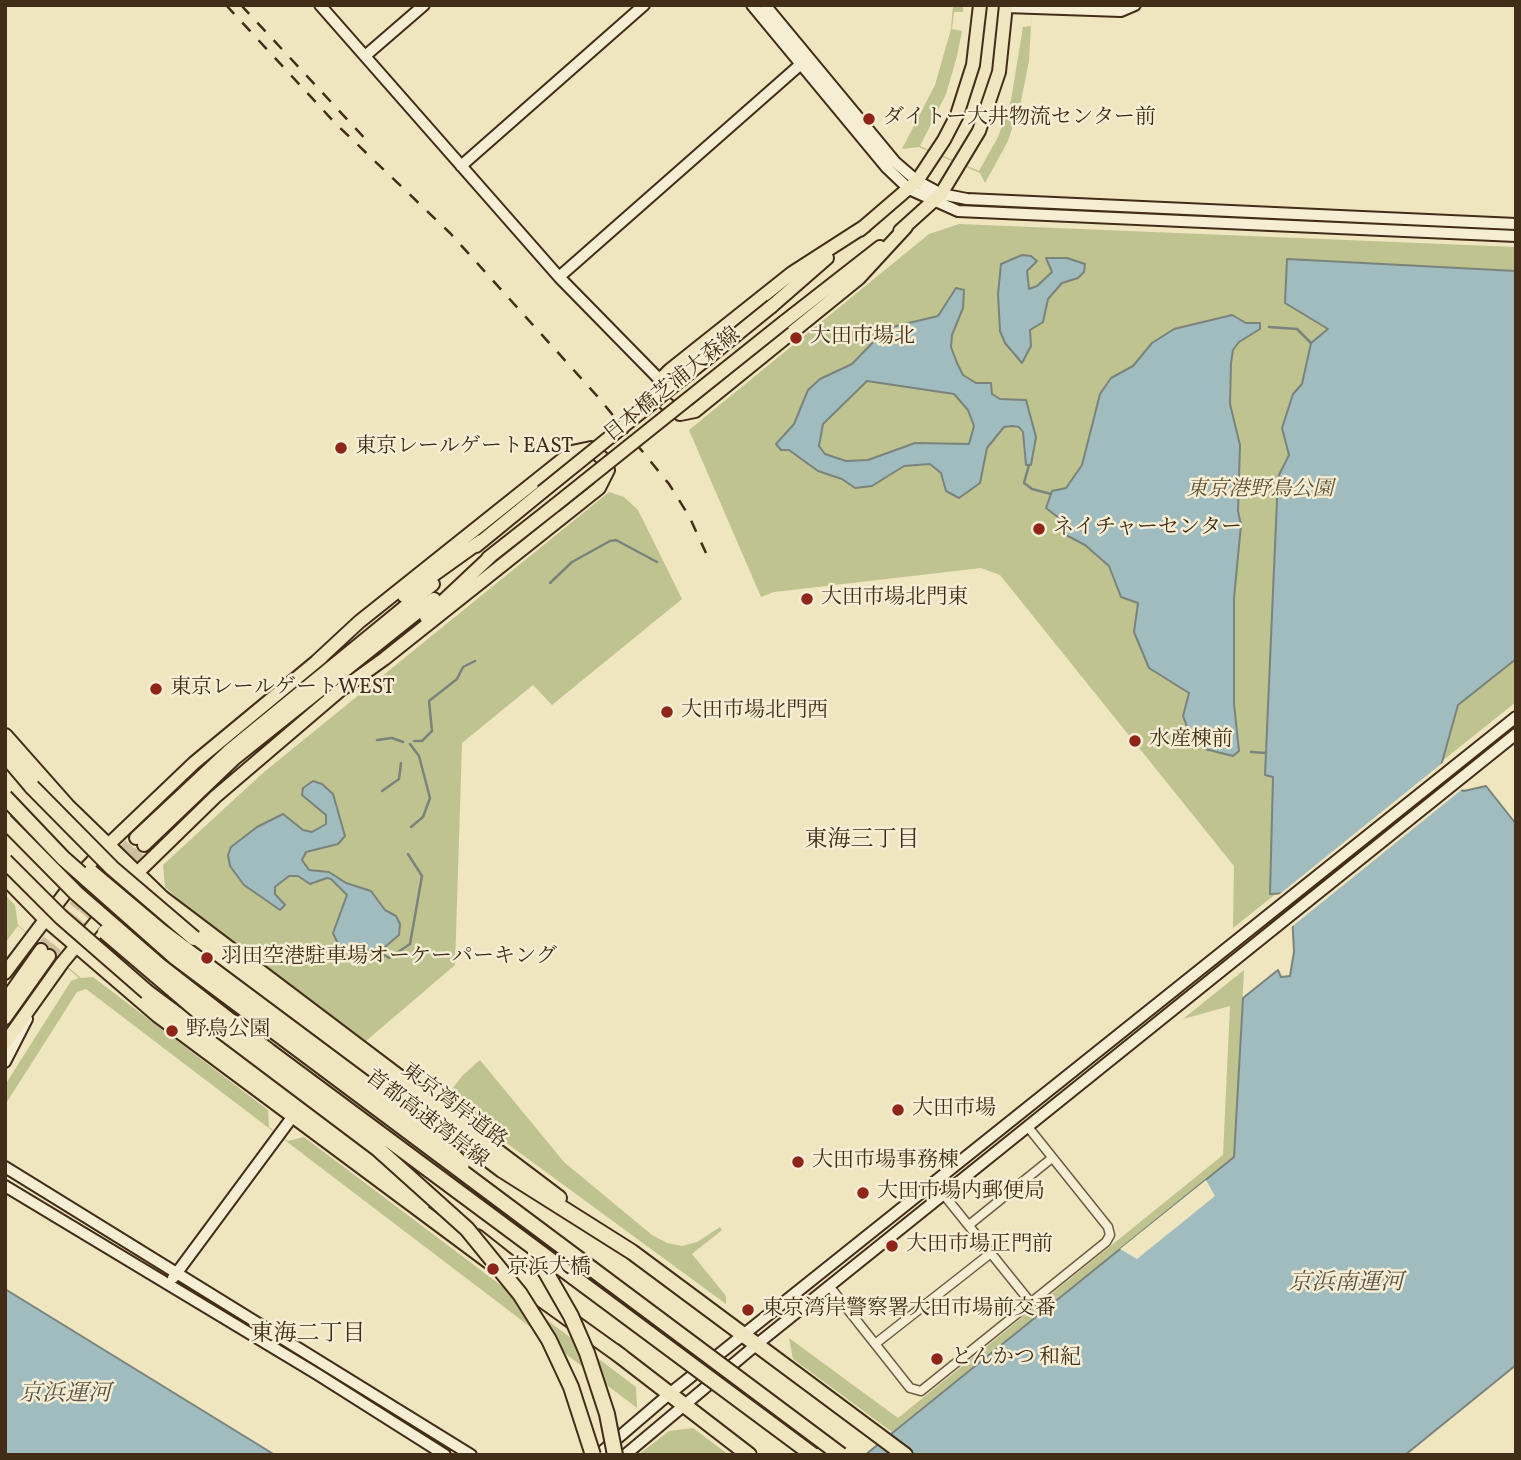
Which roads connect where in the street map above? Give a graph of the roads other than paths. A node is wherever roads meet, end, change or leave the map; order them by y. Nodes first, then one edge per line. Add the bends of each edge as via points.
1 (320, 5) edge
2 (424, 5) edge
3 (644, 5) edge
4 (752, 5) edge
5 (765, 5) edge
6 (980, 5) edge
7 (1135, 5) edge
8 (1006, 6) edge
9 (365, 56) junction
10 (801, 64) junction
11 (461, 166) junction
12 (913, 185) junction
13 (937, 198) junction
14 (1516, 224) edge
15 (865, 226) junction
16 (906, 227) junction
17 (1516, 236) edge
18 (559, 277) junction
19 (660, 380) junction
20 (481, 541) junction
21 (492, 555) junction
22 (317, 661) junction
23 (345, 687) junction
24 (1516, 718) edge
25 (1516, 734) edge
26 (5, 736) edge
27 (5, 755) edge
28 (5, 794) edge
29 (5, 821) edge
30 (5, 827) edge
31 (107, 846) junction
32 (5, 862) edge
33 (136, 874) junction
34 (5, 877) edge
35 (45, 918) junction
36 (76, 946) junction
37 (5, 973) edge
38 (36, 997) junction
39 (5, 1001) edge
40 (5, 1018) edge
41 (5, 1044) edge
42 (5, 1062) edge
43 (292, 1116) junction
44 (1028, 1127) junction
45 (1052, 1158) junction
46 (5, 1167) edge
47 (5, 1186) edge
48 (944, 1195) junction
49 (969, 1225) junction
50 (600, 1233) junction
51 (991, 1253) junction
52 (176, 1273) junction
53 (167, 1286) junction
54 (830, 1287) junction
55 (1031, 1303) junction
56 (750, 1341) junction
57 (875, 1344) junction
58 (622, 1357) junction
59 (668, 1395) junction
60 (683, 1406) junction
61 (445, 1455) edge
62 (471, 1455) edge
63 (595, 1455) edge
64 (615, 1455) edge
65 (625, 1455) edge
66 (749, 1455) edge
67 (813, 1455) edge
68 (841, 1455) edge
69 (905, 1455) edge

1 - 9 street
2 - 9 street
3 - 11 street
4 - 10 street
5 - 12 street
6 - 12 main road, 日本橋芝浦大森線 via 977,47 966,90 944,140
7 - 8 street via 1121,11
8 - 13 main road, 日本橋芝浦大森線 via 991,100 966,157
9 - 11 street
10 - 12 street
10 - 18 street
11 - 18 street
12 - 13 street
12 - 15 main road, 日本橋芝浦大森線
13 - 14 street
13 - 16 main road, 日本橋芝浦大森線
13 - 17 street via 958,211
15 - 19 main road via 792,273
15 - 20 main road, 日本橋芝浦大森線, bridge
16 - 19 main road via 859,278 695,411 685,415 670,408 660,395
16 - 21 main road, 日本橋芝浦大森線, bridge
18 - 19 street
20 - 21 main road, 日本橋芝浦大森線 via 230,750 140,841 235,758
20 - 22 main road
21 - 23 main road
22 - 23 main road via 359,622 572,452 591,448 602,458 608,470 599,488
22 - 31 main road via 194,763
23 - 33 main road via 215,797
24 - 56 street
25 - 44 street
26 - 31 highway
27 - 50 highway, 東京湾岸道路, bridge via 89,845 194,938 518,1182
28 - 64 highway, bridge via 160,931 413,1119 472,1174 524,1237 570,1316 600,1389
28 - 68 highway, 首都高速湾岸線, bridge via 101,894 207,983
29 - 67 highway, 首都高速湾岸線, bridge via 76,893 160,966
30 - 63 highway, bridge via 45,875 123,947 251,1055 378,1149 467,1229 514,1286 549,1340
31 - 33 highway
31 - 35 main road
32 - 58 highway, bridge via 147,992 500,1254
33 - 36 main road
33 - 50 highway via 265,979
34 - 35 highway
35 - 36 highway
35 - 37 main road
36 - 38 main road
36 - 43 highway via 158,1015
38 - 41 main road
38 - 42 street
39 - 40 main road via 45,953
43 - 52 street
43 - 58 highway
44 - 45 street
44 - 48 street
45 - 49 street
45 - 55 street via 1110,1235
46 - 52 street
47 - 53 street
48 - 49 street
48 - 54 street
49 - 51 street
50 - 56 highway, 東京湾岸道路
51 - 55 street
51 - 57 street
52 - 53 street
52 - 62 street
53 - 61 street
54 - 56 street
54 - 57 street
55 - 57 street via 921,1391 910,1388
56 - 59 street
56 - 60 street
56 - 69 highway, 東京湾岸道路
58 - 59 highway
59 - 60 highway
59 - 63 street
60 - 65 street
60 - 66 highway

